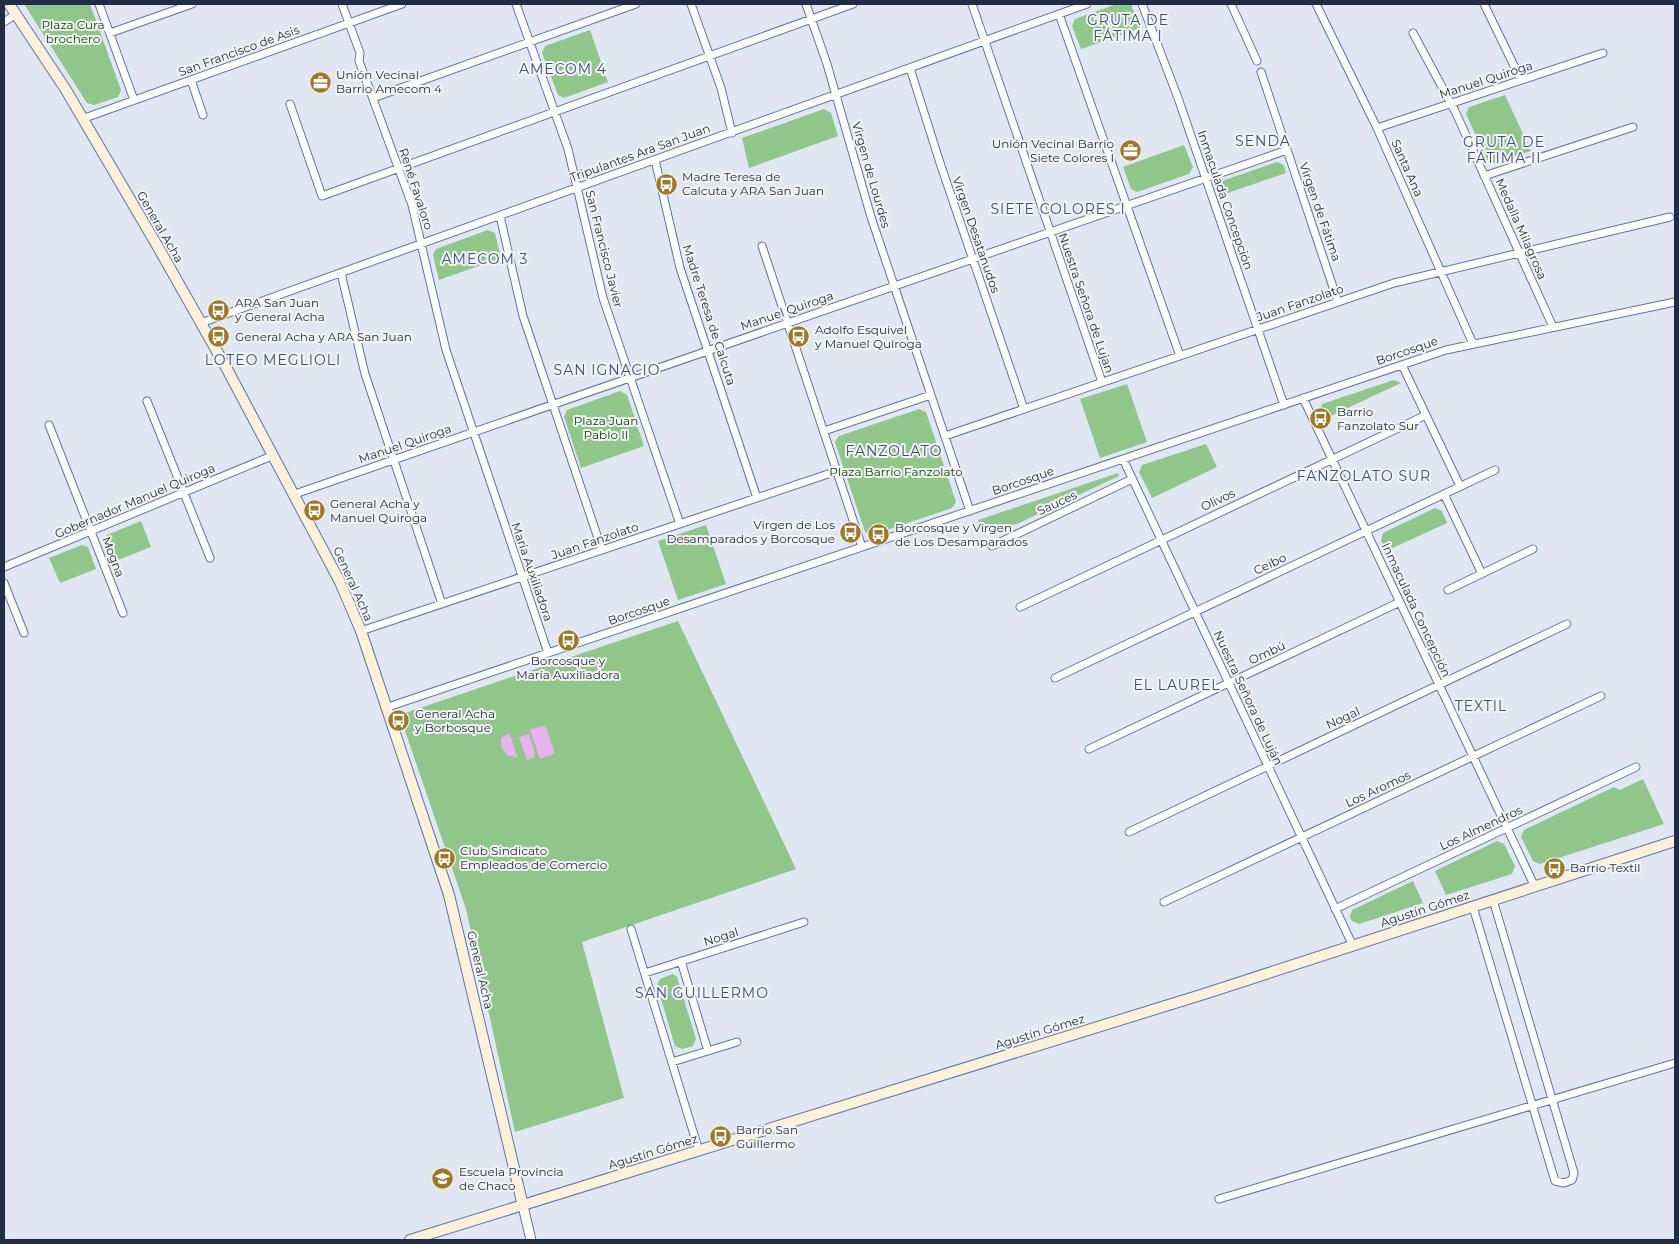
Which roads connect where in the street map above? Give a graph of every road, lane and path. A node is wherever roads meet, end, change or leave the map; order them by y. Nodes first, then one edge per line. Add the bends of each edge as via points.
1 (9, 4) edge
2 (100, 4) edge
3 (192, 4) edge
4 (342, 4) edge
5 (402, 4) edge
6 (516, 4) edge
7 (636, 4) edge
8 (691, 4) edge
9 (806, 4) edge
10 (852, 4) edge
11 (972, 4) edge
12 (1087, 4) edge
13 (1142, 4) edge
14 (1231, 4) edge
15 (1316, 4) edge
16 (1484, 4) edge
17 (16, 14) junction
18 (1059, 14) junction
19 (811, 19) junction
20 (4, 22) edge
21 (349, 23) junction
22 (110, 33) junction
23 (1413, 33) dead end
24 (984, 41) junction
25 (530, 42) junction
26 (1603, 53) dead end
27 (709, 56) junction
28 (1257, 61) dead end
29 (910, 68) junction
30 (1261, 72) dead end
31 (191, 80) junction
32 (1521, 80) junction
33 (836, 95) junction
34 (373, 98) junction
35 (134, 100) junction
36 (290, 104) dead end
37 (1450, 104) junction
38 (555, 112) junction
39 (203, 115) dead end
40 (82, 119) junction
41 (1633, 127) dead end
42 (1376, 128) junction
43 (732, 132) junction
44 (1287, 150) junction
45 (655, 160) junction
46 (398, 169) junction
47 (1484, 176) junction
48 (1206, 178) junction
49 (577, 188) junction
50 (1127, 205) junction
51 (500, 216) junction
52 (1670, 217) dead end
53 (1049, 232) junction
54 (421, 244) junction
55 (762, 246) dead end
56 (1519, 253) junction
57 (973, 259) junction
58 (1441, 272) junction
59 (342, 273) junction
60 (894, 286) junction
61 (1338, 302) junction
62 (1675, 302) edge
63 (201, 323) junction
64 (788, 323) junction
65 (1553, 327) junction
66 (1258, 329) junction
67 (1473, 344) junction
68 (708, 351) junction
69 (1180, 356) junction
70 (1402, 365) junction
71 (630, 378) junction
72 (1102, 382) junction
73 (931, 395) junction
74 (1303, 398) junction
75 (147, 401) dead end
76 (1284, 404) junction
77 (553, 405) junction
78 (1024, 409) junction
79 (1426, 415) junction
80 (50, 425) dead end
81 (824, 431) junction
82 (474, 432) junction
83 (945, 436) junction
84 (274, 455) junction
85 (1123, 459) junction
86 (1332, 459) junction
87 (394, 460) junction
88 (1495, 470) dead end
89 (837, 471) junction
90 (1132, 479) junction
91 (1460, 486) junction
92 (184, 493) junction
93 (295, 494) junction
94 (1444, 494) junction
95 (496, 498) joint
96 (757, 498) junction
97 (970, 511) junction
98 (680, 524) junction
99 (1366, 530) junction
100 (91, 532) junction
101 (1161, 540) junction
102 (992, 546) dead end
103 (862, 547) junction
104 (1534, 549) dead end
105 (602, 550) junction
106 (210, 558) dead end
107 (4, 567) edge
108 (1482, 574) junction
109 (522, 577) junction
110 (4, 583) edge
111 (1448, 590) dead end
112 (1400, 602) junction
113 (442, 604) junction
114 (1020, 607) dead end
115 (1195, 612) junction
116 (123, 613) dead end
117 (1567, 624) dead end
118 (361, 631) junction
119 (24, 633) dead end
120 (548, 653) junction
121 (1055, 678) dead end
122 (1229, 683) junction
123 (1439, 685) junction
124 (1601, 696) dead end
125 (385, 708) junction
126 (1089, 749) dead end
127 (1473, 756) junction
128 (1268, 766) junction
129 (1636, 767) dead end
130 (1507, 828) junction
131 (1129, 832) dead end
132 (1302, 837) junction
133 (1675, 841) edge
134 (1535, 887) junction
135 (1493, 900) junction
136 (1164, 902) dead end
137 (1473, 907) junction
138 (1335, 908) junction
139 (804, 922) dead end
140 (631, 928) dead end
141 (1353, 946) junction
142 (681, 961) junction
143 (645, 973) junction
144 (737, 1042) dead end
145 (708, 1051) junction
146 (672, 1062) junction
147 (1675, 1063) edge
148 (1552, 1100) junction
149 (1533, 1106) junction
150 (699, 1151) junction
151 (1219, 1199) dead end
152 (523, 1206) junction
153 (410, 1240) edge
154 (531, 1240) edge

1 - 17 main road, General Acha
2 - 22 street
3 - 22 street
4 - 21 street, René Favaloro
5 - 21 street, San Francisco de Asis
6 - 25 street, San Francisco Javier
7 - 25 street
8 - 27 street
9 - 19 street, Virgen de Lourdes
10 - 19 street
11 - 24 street, Nuestra Señora de Lujan
12 - 18 street, Tripulantes Ara San Juan
13 - 48 street, Inmaculada Concepción
14 - 28 street
15 - 42 street, Santa Ana
16 - 32 street
17 - 20 street
17 - 40 main road, General Acha
18 - 24 street, Tripulantes Ara San Juan
18 - 50 street
19 - 27 street
19 - 33 street, Virgen de Lourdes
21 - 31 street, San Francisco de Asis
21 - 34 street, René Favaloro
22 - 35 street
23 - 37 street, Medalla Milagrosa
24 - 29 street, Tripulantes Ara San Juan
24 - 53 street, Nuestra Señora de Lujan
25 - 34 street
25 - 38 street, San Francisco Javier
26 - 32 street, Manuel Quiroga
27 - 38 street
27 - 43 street
29 - 33 street, Tripulantes Ara San Juan
29 - 57 street, Virgen Desatanudos
30 - 44 street, Virgen de Fátima
31 - 35 street, San Francisco de Asis
31 - 39 street
32 - 37 street, Manuel Quiroga
33 - 43 street, Tripulantes Ara San Juan
33 - 60 street, Virgen de Lourdes
34 - 46 street, René Favaloro
35 - 40 street, San Francisco de Asis
36 - 46 street via 322,196
37 - 42 street, Manuel Quiroga
37 - 47 street, Medalla Milagrosa
38 - 46 street
38 - 49 street, San Francisco Javier
40 - 63 main road, General Acha
41 - 47 street
42 - 58 street, Santa Ana
43 - 45 street, Tripulantes Ara San Juan
44 - 48 street, Manuel Quiroga
44 - 61 street, Virgen de Fátima
45 - 49 street, Tripulantes Ara San Juan
45 - 68 street, Madre Teresa de Calcuta via 680,268
46 - 54 street, René Favaloro via 412,205
47 - 56 street, Medalla Milagrosa
48 - 50 street, Manuel Quiroga
48 - 66 street, Inmaculada Concepción
49 - 51 street, Tripulantes Ara San Juan
49 - 71 street, San Francisco Javier via 603,298
50 - 53 street, Manuel Quiroga
50 - 69 street
51 - 54 street, Tripulantes Ara San Juan
51 - 77 street via 523,316
52 - 56 street, Juan Fanzolato
53 - 57 street, Manuel Quiroga
53 - 72 street, Nuestra Señora de Lujan
54 - 59 street, Tripulantes Ara San Juan
54 - 82 street, René Favaloro via 446,350
55 - 64 street
56 - 58 street, Juan Fanzolato
56 - 65 street, Medalla Milagrosa
57 - 60 street, Manuel Quiroga
57 - 78 street, Virgen Desatanudos
58 - 61 street, Juan Fanzolato via 1394,283
58 - 67 street, Santa Ana
59 - 63 street, Tripulantes Ara San Juan
59 - 87 street via 365,374
60 - 64 street, Manuel Quiroga
60 - 73 street, Virgen de Lourdes
61 - 66 street, Juan Fanzolato
62 - 65 street, Borcosque
63 - 84 main road, General Acha
64 - 68 street, Manuel Quiroga
64 - 81 street
65 - 67 street, Borcosque
66 - 69 street, Juan Fanzolato
66 - 76 street, Inmaculada Concepción
67 - 70 street, Borcosque
68 - 71 street, Manuel Quiroga
68 - 96 street, Madre Teresa de Calcuta
69 - 72 street, Juan Fanzolato
70 - 74 street, Borcosque
70 - 79 street
71 - 77 street, Manuel Quiroga
71 - 98 street, San Francisco Javier
72 - 78 street, Juan Fanzolato
73 - 81 street
73 - 83 street, Virgen de Lourdes
74 - 76 street, Borcosque
74 - 86 street, Inmaculada Concepción
75 - 92 street
76 - 85 street, Borcosque
77 - 82 street, Manuel Quiroga
77 - 105 street
78 - 83 street, Juan Fanzolato
79 - 86 street, Olivos
79 - 91 street
80 - 100 street, Mogna
81 - 89 street
82 - 87 street, Manuel Quiroga
82 - 95 street, René Favaloro
83 - 97 street, Virgen de Lourdes
84 - 92 street, Gobernador Manuel Quiroga
84 - 93 main road, General Acha
85 - 90 street, Nuestra Señora de Luján
85 - 97 street, Borcosque
86 - 99 street, Inmaculada Concepción
86 - 101 street, Olivos
87 - 93 street, Manuel Quiroga
87 - 113 street
88 - 91 street, Ceibo
89 - 96 street, Juan Fanzolato
89 - 103 street
90 - 101 street, Nuestra Señora de Luján
90 - 102 street, Sauces
91 - 94 street, Ceibo
92 - 100 street, Gobernador Manuel Quiroga
92 - 106 street
93 - 118 main road, General Acha via 337,574
94 - 99 street, Ceibo
94 - 108 street
95 - 109 street, María Auxiliadora
96 - 98 street, Juan Fanzolato
97 - 103 street, Borcosque
98 - 105 street, Juan Fanzolato
99 - 112 street, Inmaculada Concepción
99 - 115 street, Ceibo
100 - 107 street, Gobernador Manuel Quiroga
100 - 116 street, Mogna
101 - 114 street, Olivos
101 - 115 street, Nuestra Señora de Luján
103 - 120 street, Borcosque
104 - 108 street
105 - 109 street, Juan Fanzolato
108 - 111 street
109 - 113 street, Juan Fanzolato
109 - 120 street, María Auxiliadora
110 - 119 street
112 - 122 street, Ombú
112 - 123 street, Inmaculada Concepción
113 - 118 street, Juan Fanzolato
115 - 121 street, Ceibo
115 - 122 street, Nuestra Señora de Luján
117 - 123 street, Nogal
118 - 125 main road, General Acha
120 - 125 street, Borcosque
122 - 126 street, Ombú
122 - 128 street, Nuestra Señora de Luján
123 - 127 street, Inmaculada Concepción
123 - 128 street, Nogal
124 - 127 street, Los Aromos
125 - 152 main road, General Acha via 453,907
127 - 130 street, Inmaculada Concepción
127 - 132 street, Los Aromos
128 - 131 street, Nogal
128 - 132 street, Nuestra Señora de Luján
129 - 130 street, Los Almendros
130 - 134 street, Inmaculada Concepción
130 - 138 street, Los Almendros
132 - 136 street, Los Aromos
132 - 138 street, Nuestra Señora de Luján
133 - 134 main road, Agustín Gómez
134 - 135 main road, Agustín Gómez
135 - 137 main road, Agustín Gómez
135 - 148 street
137 - 141 main road, Agustín Gómez
137 - 149 street
138 - 141 street, Nuestra Señora de Luján
139 - 142 street, Nogal
140 - 143 street
141 - 150 main road, Agustín Gómez
142 - 143 street, Nogal
142 - 145 street
143 - 146 street
144 - 145 street
145 - 146 street
146 - 150 street
147 - 148 street
148 - 149 street
148 - 149 street via 1574,1173 1572,1180 1564,1183 1555,1181
149 - 151 street
150 - 152 main road, Agustín Gómez
152 - 153 main road, Agustín Gómez
152 - 154 street

